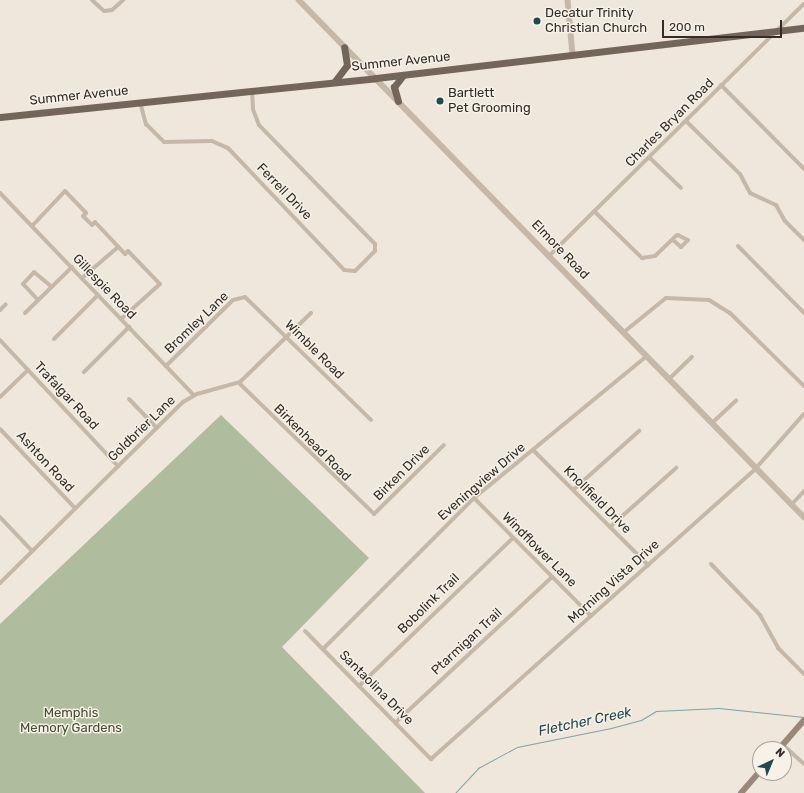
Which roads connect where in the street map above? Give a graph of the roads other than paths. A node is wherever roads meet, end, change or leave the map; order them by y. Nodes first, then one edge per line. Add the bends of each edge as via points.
1 (92, 0) edge
2 (123, 0) edge
3 (299, 0) edge
4 (568, 0) edge
5 (804, 4) edge
6 (804, 28) edge
7 (777, 31) junction
8 (344, 47) junction
9 (573, 55) junction
10 (403, 75) junction
11 (376, 78) junction
12 (335, 81) junction
13 (721, 85) junction
14 (252, 91) junction
15 (398, 101) junction
16 (140, 102) junction
17 (0, 116) edge
18 (687, 122) junction
19 (650, 158) junction
20 (804, 169) edge
21 (681, 188) dead end
22 (0, 193) edge
23 (594, 212) junction
24 (32, 226) junction
25 (673, 240) dead end
26 (804, 240) edge
27 (738, 246) dead end
28 (118, 247) junction
29 (550, 255) junction
30 (72, 267) junction
31 (82, 278) junction
32 (52, 287) junction
33 (242, 291) dead end
34 (98, 295) junction
35 (242, 297) junction
36 (38, 300) junction
37 (6, 304) dead end
38 (0, 310) edge
39 (25, 313) dead end
40 (311, 313) dead end
41 (804, 313) edge
42 (122, 319) junction
43 (130, 328) junction
44 (624, 332) junction
45 (287, 337) junction
46 (54, 339) dead end
47 (0, 340) edge
48 (646, 356) junction
49 (692, 357) dead end
50 (166, 366) junction
51 (28, 370) junction
52 (84, 372) dead end
53 (669, 379) junction
54 (239, 383) junction
55 (804, 386) edge
56 (194, 395) junction
57 (0, 397) edge
58 (129, 399) dead end
59 (736, 401) dead end
60 (804, 414) edge
61 (371, 420) dead end
62 (712, 423) junction
63 (157, 428) junction
64 (0, 429) edge
65 (639, 431) dead end
66 (444, 445) dead end
67 (533, 450) junction
68 (118, 466) junction
69 (676, 468) dead end
70 (756, 468) junction
71 (573, 490) junction
72 (804, 491) edge
73 (474, 498) junction
74 (792, 504) junction
75 (75, 508) junction
76 (374, 514) joint
77 (0, 517) edge
78 (804, 517) edge
79 (610, 527) junction
80 (513, 538) junction
81 (32, 551) junction
82 (711, 564) dead end
83 (648, 565) junction
84 (552, 577) junction
85 (0, 582) edge
86 (591, 616) junction
87 (305, 631) dead end
88 (323, 649) junction
89 (804, 674) edge
90 (359, 686) junction
91 (804, 720) edge
92 (396, 722) junction
93 (786, 741) edge
94 (792, 755) edge
95 (431, 759) joint
96 (804, 764) edge
97 (752, 780) edge
98 (741, 793) edge

1 - 2 street via 104,11 112,10
3 - 8 street, Elmore Road
4 - 9 street
5 - 7 street, Charles Bryan Road
6 - 7 main road, Summer Avenue
7 - 9 main road, Summer Avenue
7 - 13 street, Charles Bryan Road
8 - 11 street, Elmore Road
8 - 12 main road via 347,64
9 - 10 main road, Summer Avenue
10 - 11 main road, Summer Avenue
10 - 15 main road via 394,87
11 - 12 main road, Summer Avenue
11 - 15 street, Elmore Road
12 - 14 main road, Summer Avenue
13 - 18 street, Charles Bryan Road
13 - 20 street
14 - 16 main road, Summer Avenue
14 - 16 street, Ferrell Drive via 253,109 260,125 376,244 375,251 354,271 344,270 228,148 212,141 164,142 146,124
15 - 29 street, Elmore Road
16 - 17 main road, Summer Avenue
18 - 19 street, Charles Bryan Road
18 - 26 street via 740,174 750,193 776,205 785,221
19 - 21 street
19 - 23 street, Charles Bryan Road
22 - 24 street, Gillespie Road
23 - 25 street via 642,258 656,256
23 - 29 street, Charles Bryan Road
24 - 28 street via 65,191 86,213 83,216 92,225 95,222
24 - 30 street, Gillespie Road
27 - 41 street
28 - 31 street
28 - 42 street via 124,254 128,251 159,285
29 - 44 street, Elmore Road
30 - 31 street, Gillespie Road
30 - 32 street
31 - 34 street, Gillespie Road
32 - 36 street
32 - 36 street via 34,272 23,284
33 - 35 street
34 - 42 street, Gillespie Road
34 - 46 street
35 - 45 street, Wimble Road
35 - 50 street, Bromley Lane via 233,300
36 - 39 street
37 - 38 street
40 - 45 street, Goldbrier Lane
42 - 43 street, Gillespie Road
43 - 50 street, Gillespie Road
43 - 52 street
44 - 48 street, Elmore Road
44 - 55 street via 666,298 709,300 730,313
45 - 54 street, Goldbrier Lane
45 - 61 street, Wimble Road
47 - 51 street, Trafalgar Road
48 - 53 street, Elmore Road
48 - 67 street, Eveningview Drive
49 - 53 street
50 - 56 street, Gillespie Road
51 - 57 street
51 - 68 street, Trafalgar Road
53 - 62 street, Elmore Road
54 - 56 street, Goldbrier Lane
54 - 76 street, Birkenhead Road via 357,502
56 - 63 street, Goldbrier Lane
58 - 63 street
59 - 62 street
60 - 70 street, Morning Vista Drive
62 - 70 street, Elmore Road
63 - 68 street, Goldbrier Lane
64 - 75 street, Ashton Road
65 - 71 street
66 - 76 street, Birken Drive
67 - 71 street, Knollfield Drive
67 - 73 street, Eveningview Drive
68 - 75 street, Goldbrier Lane
69 - 79 street
70 - 74 street, Elmore Road
70 - 83 street, Morning Vista Drive
71 - 79 street, Knollfield Drive
72 - 74 street
73 - 80 street, Windflower Lane
73 - 88 street, Eveningview Drive
74 - 78 street, Elmore Road
75 - 81 street, Goldbrier Lane
77 - 81 street
79 - 83 street, Knollfield Drive
80 - 84 street, Windflower Lane
80 - 90 street, Bobolink Trail
81 - 85 street, Goldbrier Lane
82 - 89 street via 760,615 778,648
83 - 86 street, Morning Vista Drive
84 - 86 street, Windflower Lane
84 - 92 street, Ptarmigan Trail
86 - 95 street, Morning Vista Drive
87 - 88 street, Santaolina Drive
88 - 90 street, Santaolina Drive
90 - 92 street, Santaolina Drive
91 - 93 main road
92 - 95 street, Santaolina Drive
94 - 96 street
97 - 98 main road

